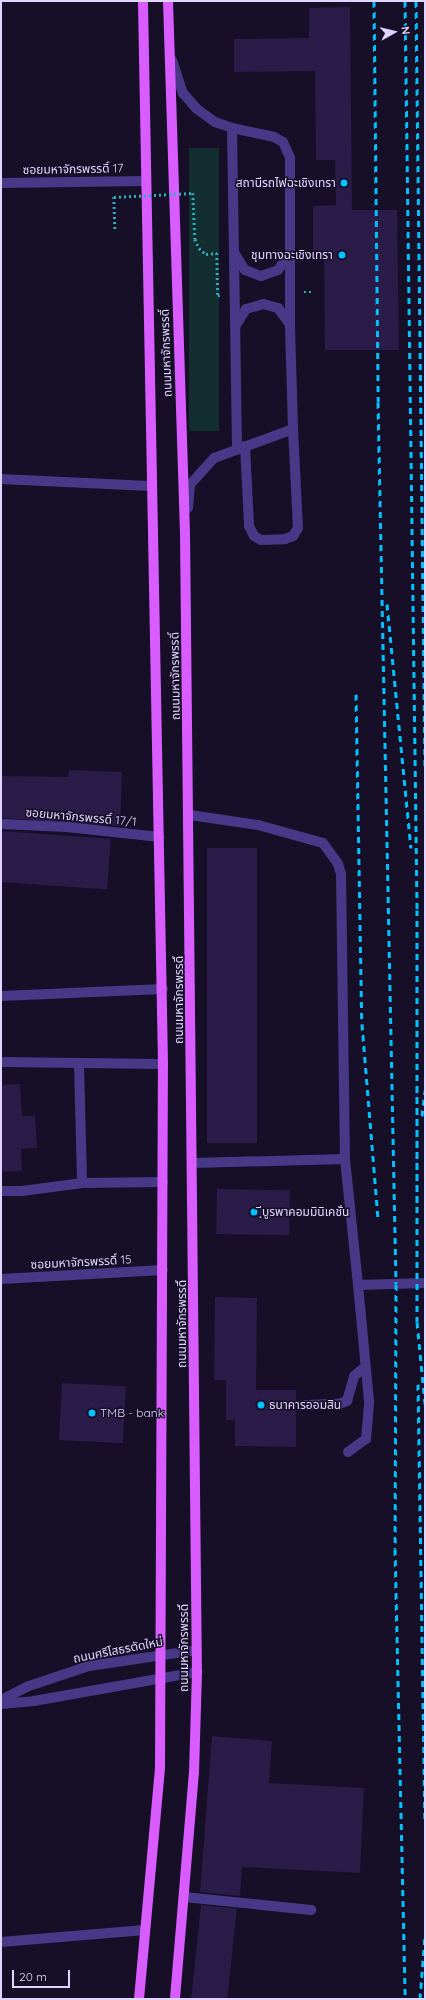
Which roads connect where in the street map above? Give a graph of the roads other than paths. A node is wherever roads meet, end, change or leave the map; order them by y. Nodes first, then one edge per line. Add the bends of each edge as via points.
1 (143, 1) edge
2 (168, 1) edge
3 (168, 30) junction
4 (232, 128) junction
5 (145, 181) junction
6 (1, 183) edge
7 (290, 247) junction
8 (234, 248) junction
9 (290, 327) junction
10 (235, 330) junction
11 (293, 429) junction
12 (241, 447) junction
13 (1, 479) edge
14 (150, 486) junction
15 (185, 533) junction
16 (190, 815) junction
17 (1, 824) edge
18 (159, 837) junction
19 (163, 990) junction
20 (1, 996) edge
21 (1, 1062) edge
22 (163, 1064) junction
23 (79, 1065) junction
24 (345, 1159) junction
25 (192, 1163) junction
26 (163, 1182) junction
27 (82, 1184) junction
28 (1, 1191) edge
29 (163, 1270) junction
30 (1, 1279) edge
31 (425, 1284) edge
32 (358, 1285) junction
33 (364, 1367) junction
34 (305, 1405) dead end
35 (348, 1452) dead end
36 (197, 1650) junction
37 (161, 1654) junction
38 (197, 1672) junction
39 (161, 1678) junction
40 (1, 1700) edge
41 (1, 1704) edge
42 (184, 1897) junction
43 (311, 1910) dead end
44 (145, 1930) junction
45 (1, 1942) edge
46 (139, 1999) edge
47 (175, 1999) edge

1 - 5 main road, ถนนมหาจักรพรรดิ์
2 - 3 main road, ถนนมหาจักรพรรดิ์
3 - 4 street via 173,66 183,93 197,109 215,122
3 - 15 main road, ถนนมหาจักรพรรดิ์
4 - 7 street via 274,137 287,149 290,158
4 - 8 street
5 - 6 street, ซอยมหาจักรพรรดิ์ 17
5 - 14 main road, ถนนมหาจักรพรรดิ์
7 - 8 street via 281,267 261,276 245,270 235,256
7 - 9 street
8 - 10 street
9 - 10 street via 285,314 278,308 263,304 246,309 240,316
9 - 11 street
10 - 12 street
11 - 12 street
11 - 12 street via 298,528 292,536 285,539 261,540 254,536 249,526
12 - 15 street via 214,458 190,484
13 - 14 street
14 - 18 main road, ถนนมหาจักรพรรดิ์
15 - 16 main road, ถนนมหาจักรพรรดิ์
16 - 24 street via 258,825 323,843 338,864 341,874
16 - 25 main road, ถนนมหาจักรพรรดิ์
17 - 18 street, ซอยมหาจักรพรรดิ์ 17/1 via 67,827
18 - 19 main road, ถนนมหาจักรพรรดิ์
19 - 20 street
19 - 22 main road, ถนนมหาจักรพรรดิ์
21 - 23 street
22 - 23 street
22 - 26 main road, ถนนมหาจักรพรรดิ์
23 - 27 street
24 - 25 street
24 - 32 street
25 - 36 main road, ถนนมหาจักรพรรดิ์
26 - 27 street
26 - 29 main road, ถนนมหาจักรพรรดิ์
27 - 28 street
29 - 30 street, ซอยมหาจักรพรรดิ์ 15
29 - 37 main road, ถนนมหาจักรพรรดิ์
31 - 32 street
32 - 33 street
33 - 34 street via 354,1376 347,1401 339,1404
33 - 35 street via 369,1401 366,1439
36 - 37 street, ถนนศรีโสธรตัดใหม่
36 - 38 main road, ถนนมหาจักรพรรดิ์
37 - 39 main road, ถนนมหาจักรพรรดิ์
37 - 40 street, ถนนศรีโสธรตัดใหม่ via 89,1666 29,1686
38 - 39 street
38 - 42 main road, ถนนมหาจักรพรรดิ์ via 194,1772
39 - 41 street via 34,1701
39 - 44 main road, ถนนมหาจักรพรรดิ์ via 160,1767
42 - 43 street
42 - 47 main road, ถนนมหาจักรพรรดิ์
44 - 45 street
44 - 46 main road, ถนนมหาจักรพรรดิ์

